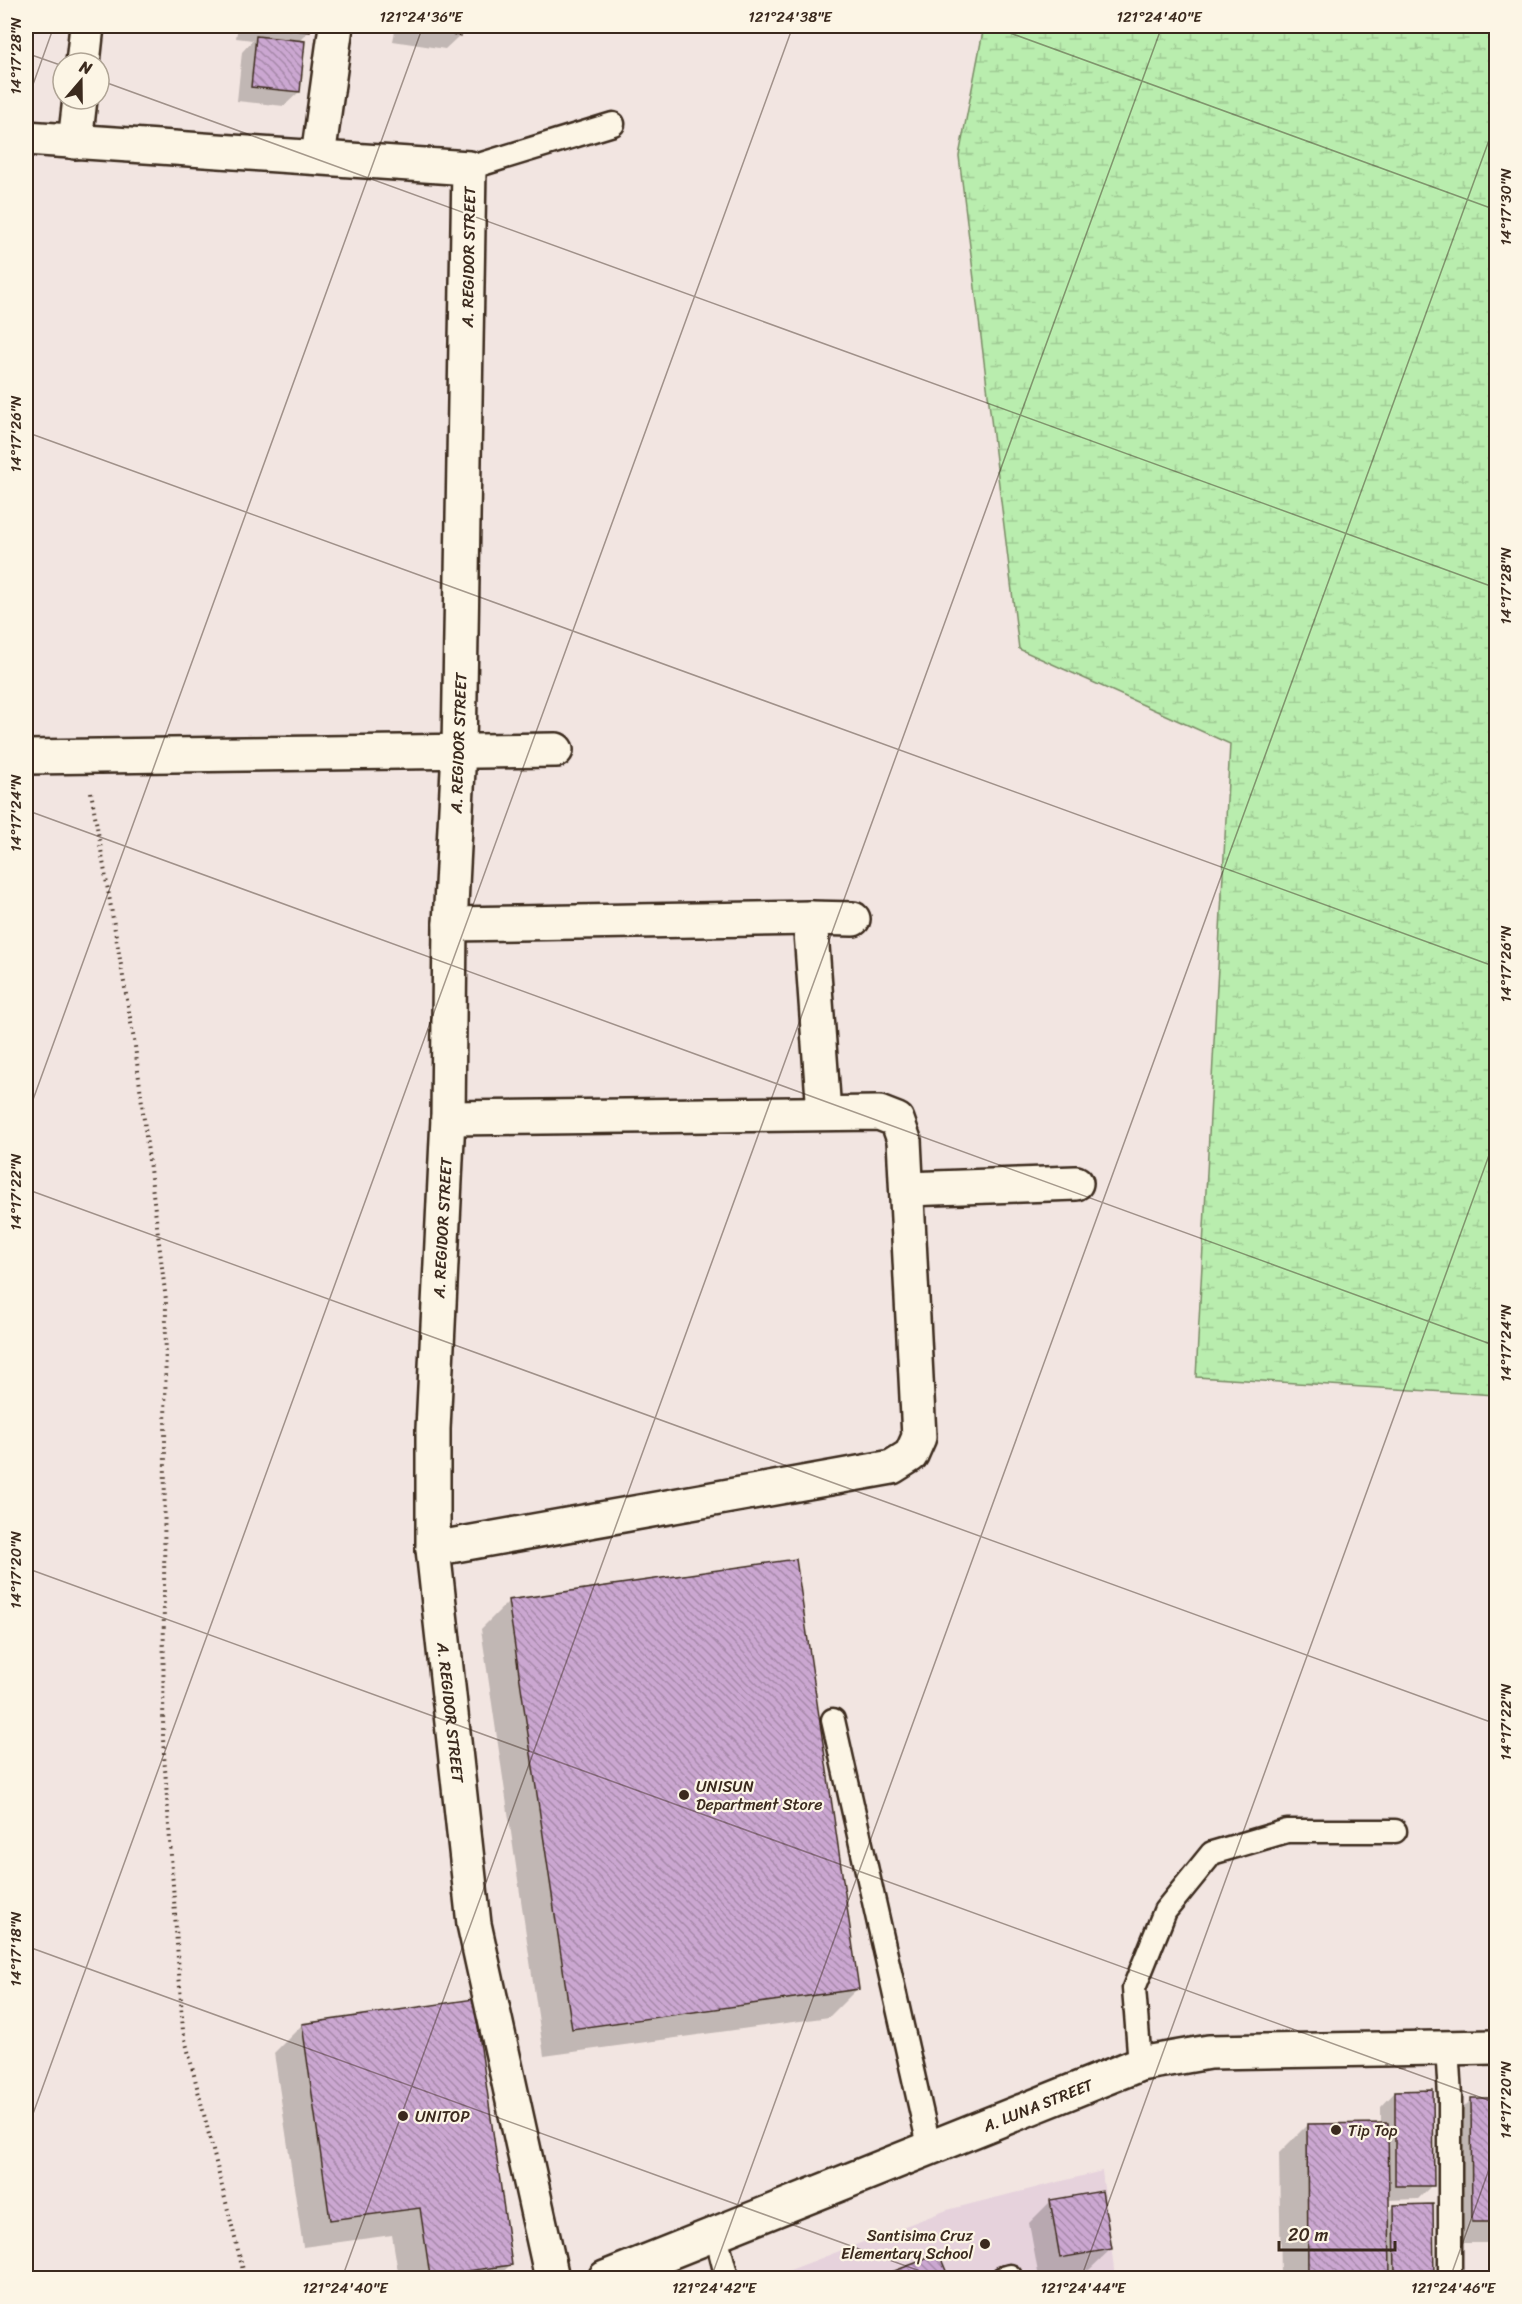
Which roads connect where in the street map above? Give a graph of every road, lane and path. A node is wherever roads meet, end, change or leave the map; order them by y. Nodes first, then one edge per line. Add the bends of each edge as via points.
1 (87, 26) edge
2 (336, 26) edge
3 (84, 51) edge
4 (79, 111) edge
5 (613, 124) dead end
6 (26, 138) edge
7 (75, 142) junction
8 (318, 158) junction
9 (469, 168) junction
10 (459, 750) junction
11 (556, 750) dead end
12 (84, 756) junction
13 (26, 757) edge
14 (810, 918) junction
15 (854, 919) dead end
16 (450, 924) junction
17 (825, 1113) junction
18 (448, 1118) junction
19 (1076, 1183) dead end
20 (907, 1189) junction
21 (433, 1549) junction
22 (833, 1720) dead end
23 (1395, 1831) dead end
24 (1447, 2046) junction
25 (1497, 2047) edge
26 (1140, 2064) junction
27 (930, 2150) junction
28 (716, 2235) junction
29 (244, 2278) edge
30 (552, 2278) edge
31 (605, 2278) edge
32 (727, 2278) edge
33 (1450, 2278) edge

1 - 3 street
2 - 8 street
4 - 7 street
5 - 9 lane
6 - 7 street
7 - 8 street
8 - 9 street
9 - 10 street, A. REGIDOR STREET
10 - 11 street
10 - 12 street
10 - 16 street, A. REGIDOR STREET
12 - 13 street
12 - 29 path via 135,1046 166,1300 163,1739 183,2031
14 - 15 street
14 - 16 street
14 - 17 street
16 - 18 street, A. REGIDOR STREET
17 - 18 street
17 - 20 street via 879,1113 897,1120 904,1140
18 - 21 street, A. REGIDOR STREET via 433,1429
19 - 20 street
20 - 21 street via 919,1437 911,1455 892,1467
21 - 30 street, A. REGIDOR STREET via 474,1924
22 - 27 lane
23 - 26 lane via 1287,1831 1212,1853 1166,1911 1134,1988
24 - 25 street, A. LUNA STREET
24 - 26 street, A. LUNA STREET via 1209,2052
24 - 33 lane
26 - 27 street, A. LUNA STREET
27 - 28 street, A. LUNA STREET
28 - 31 street, A. LUNA STREET
28 - 32 lane

